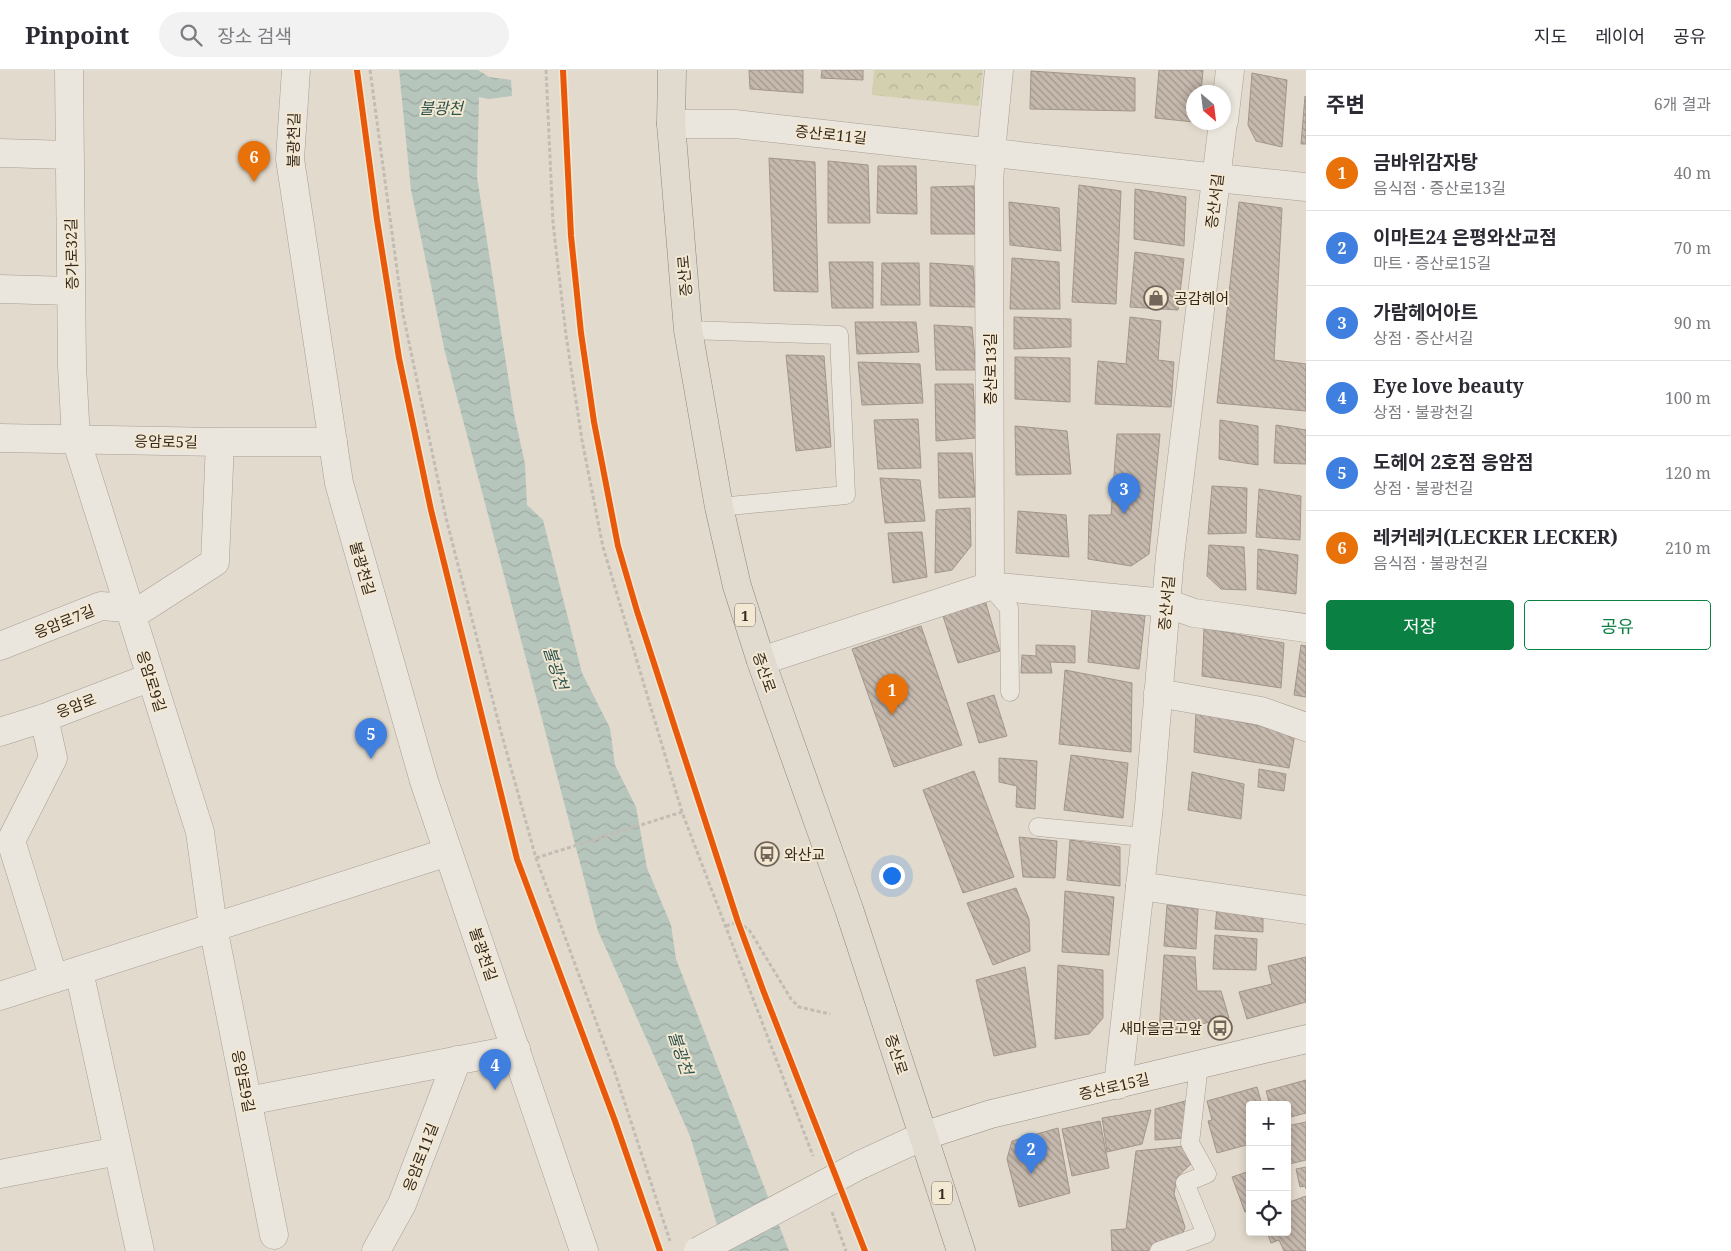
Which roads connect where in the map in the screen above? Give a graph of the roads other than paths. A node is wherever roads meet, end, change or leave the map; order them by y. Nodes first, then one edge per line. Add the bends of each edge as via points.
1 (69, 70) edge
2 (296, 70) edge
3 (672, 70) edge
4 (999, 70) edge
5 (1230, 70) edge
6 (1228, 85) edge
7 (670, 124) junction
8 (1222, 130) edge
9 (990, 152) junction
10 (0, 153) edge
11 (70, 155) junction
12 (1217, 178) junction
13 (1306, 187) edge
14 (0, 289) edge
15 (71, 291) junction
16 (688, 330) junction
17 (0, 438) edge
18 (76, 439) junction
19 (220, 442) junction
20 (333, 442) junction
21 (719, 507) junction
22 (990, 586) junction
23 (1166, 603) junction
24 (129, 609) junction
25 (1306, 628) edge
26 (3, 638) edge
27 (761, 661) junction
28 (151, 677) junction
29 (1010, 692) dead end
30 (1158, 693) junction
31 (44, 718) junction
32 (1306, 727) edge
33 (0, 732) edge
34 (1038, 827) dead end
35 (1145, 837) junction
36 (448, 852) junction
37 (1140, 886) junction
38 (1306, 910) edge
39 (213, 927) junction
40 (67, 975) junction
41 (0, 996) edge
42 (1306, 1039) edge
43 (516, 1049) junction
44 (457, 1060) junction
45 (1199, 1065) junction
46 (1118, 1085) junction
47 (248, 1101) junction
48 (923, 1136) junction
49 (118, 1151) junction
50 (0, 1174) edge
51 (274, 1235) dead end
52 (140, 1251) edge
53 (376, 1251) edge
54 (584, 1251) edge
55 (698, 1251) edge
56 (961, 1251) edge
57 (1159, 1251) edge

1 - 11 street, 증가로32길
2 - 20 street, 불광천길 via 290,159
3 - 7 main road, 증산로 / 1
4 - 9 street
5 - 6 street, 증산서길
7 - 9 street, 증산로11길 via 735,124
7 - 16 main road, 증산로 / 1
8 - 12 street, 증산서길
9 - 12 street, 증산로11길
9 - 22 street, 증산로13길
10 - 11 street
11 - 15 street, 증가로32길
12 - 13 street, 증산로11길
12 - 23 street, 증산서길
14 - 15 street
15 - 18 street, 증가로32길
16 - 21 main road, 증산로 / 1
16 - 21 lane via 839,335 846,495
17 - 18 street, 응암로5길
18 - 19 street, 응암로5길
18 - 24 street, 응암로9길
19 - 20 street, 응암로5길
19 - 24 street via 215,562 142,609
20 - 36 street, 불광천길 via 339,483 424,782
21 - 27 main road, 증산로 / 1 via 737,586
22 - 23 street
22 - 27 street
22 - 29 lane via 1009,608
23 - 25 street via 1194,613
23 - 30 street, 증산서길
24 - 26 street, 응암로7길 via 101,606
24 - 28 street, 응암로9길
27 - 48 main road, 증산로 / 1 via 849,908
28 - 31 street, 응암로
28 - 39 street, 응암로9길 via 200,832
30 - 32 street via 1261,711
30 - 35 street, 증산서길
31 - 33 street, 응암로
31 - 40 street via 53,758 10,841
34 - 35 lane
35 - 37 street, 증산서길
36 - 39 street
36 - 43 street, 불광천길
37 - 38 street
37 - 46 street, 증산서길
39 - 40 street
39 - 47 street, 응암로9길
40 - 41 street
40 - 49 street
42 - 45 street, 증산로15길
43 - 44 street
43 - 54 street, 불광천길
44 - 47 street
44 - 53 street, 응암로11길 via 402,1204
45 - 46 street, 증산로15길
45 - 57 lane via 1190,1143 1206,1174 1185,1183 1206,1234
46 - 48 street, 증산로15길 via 991,1114
47 - 51 street, 응암로9길
48 - 55 street, 증산로15길, bridge via 860,1165
48 - 56 main road, 증산로 / 1
49 - 50 street
49 - 52 street

